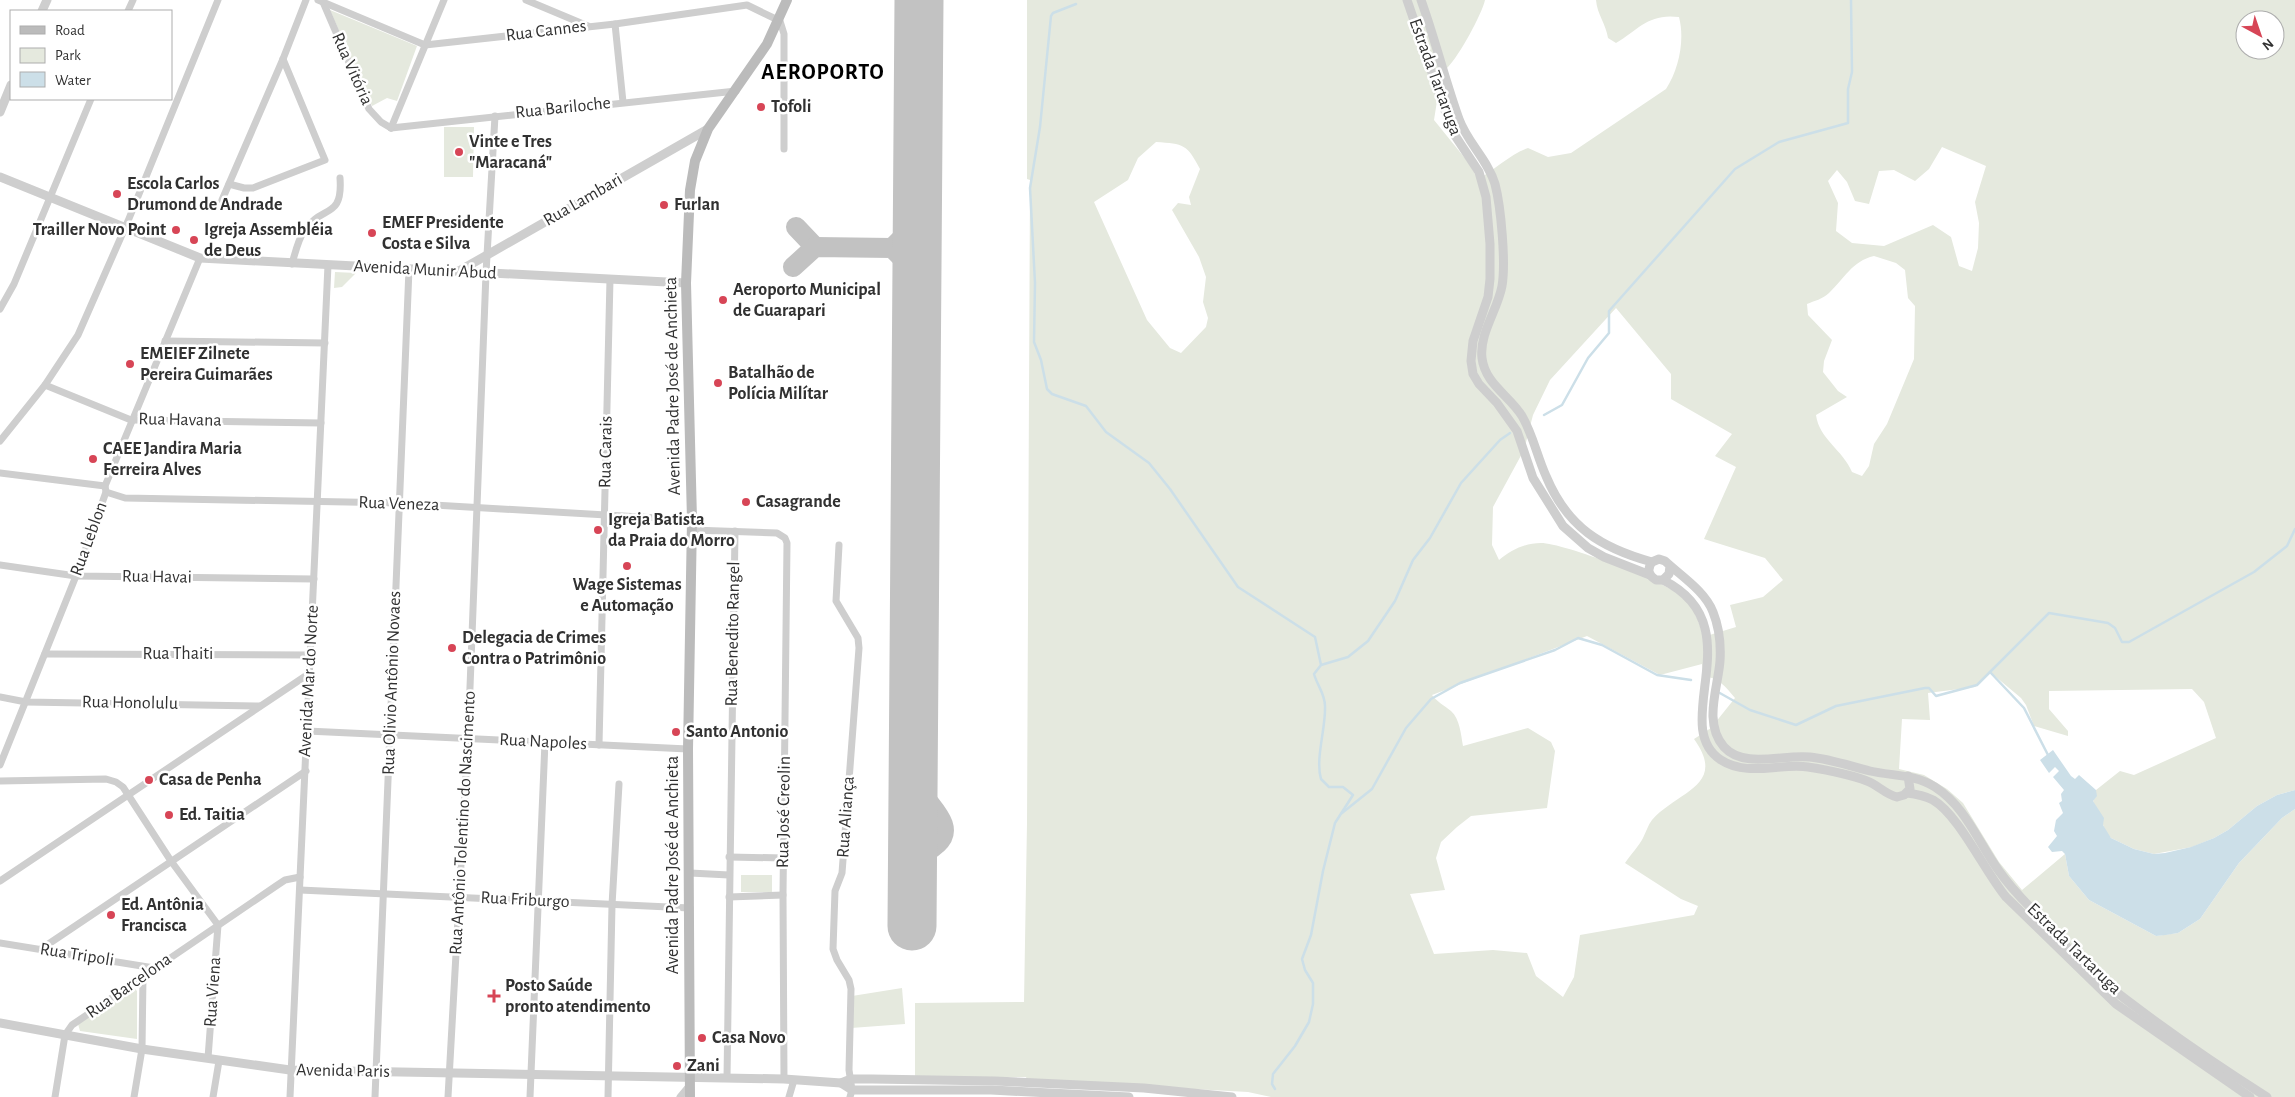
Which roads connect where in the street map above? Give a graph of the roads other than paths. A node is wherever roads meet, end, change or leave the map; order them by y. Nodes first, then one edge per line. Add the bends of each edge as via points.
1 (218, 0) edge
2 (306, 0) edge
3 (444, 0) edge
4 (526, 0) edge
5 (736, 0) edge
6 (787, 0) edge
7 (1407, 0) edge
8 (1421, 0) edge
9 (320, 1) edge
10 (747, 5) junction
11 (780, 21) junction
12 (615, 24) junction
13 (590, 26) junction
14 (425, 45) junction
15 (284, 59) junction
16 (10, 87) edge
17 (736, 91) junction
18 (91, 100) edge
19 (623, 102) junction
20 (0, 112) edge
21 (495, 116) junction
22 (391, 128) junction
23 (708, 129) junction
24 (784, 149) dead end
25 (0, 177) edge
26 (340, 178) dead end
27 (229, 184) junction
28 (50, 198) junction
29 (222, 200) dead end
30 (125, 229) junction
31 (487, 255) junction
32 (200, 258) junction
33 (292, 264) junction
34 (328, 265) junction
35 (409, 269) junction
36 (459, 271) junction
37 (486, 273) junction
38 (610, 279) junction
39 (686, 283) junction
40 (0, 309) edge
41 (166, 341) junction
42 (325, 343) junction
43 (45, 385) junction
44 (131, 420) junction
45 (321, 423) junction
46 (0, 440) edge
47 (0, 473) edge
48 (106, 489) junction
49 (318, 502) junction
50 (400, 504) junction
51 (477, 507) junction
52 (604, 514) junction
53 (692, 525) junction
54 (735, 531) junction
55 (839, 545) dead end
56 (1652, 562) junction
57 (0, 565) edge
58 (1670, 566) junction
59 (1650, 575) junction
60 (76, 576) junction
61 (314, 579) junction
62 (1663, 580) junction
63 (45, 654) junction
64 (311, 655) junction
65 (310, 673) junction
66 (0, 697) edge
67 (26, 702) junction
68 (261, 706) junction
69 (307, 731) junction
70 (390, 735) junction
71 (468, 739) junction
72 (545, 742) junction
73 (599, 745) junction
74 (688, 749) junction
75 (0, 765) edge
76 (306, 772) junction
77 (1893, 774) junction
78 (1908, 776) junction
79 (0, 781) edge
80 (619, 784) dead end
81 (1887, 792) junction
82 (1907, 793) junction
83 (128, 796) junction
84 (729, 857) junction
85 (784, 858) junction
86 (171, 861) junction
87 (690, 873) junction
88 (729, 874) junction
89 (300, 877) junction
90 (0, 881) edge
91 (300, 890) junction
92 (383, 893) junction
93 (783, 895) junction
94 (458, 896) junction
95 (729, 897) junction
96 (538, 901) junction
97 (612, 905) junction
98 (690, 908) junction
99 (218, 925) junction
100 (0, 943) edge
101 (42, 949) junction
102 (154, 968) junction
103 (143, 976) junction
104 (0, 1023) edge
105 (65, 1035) junction
106 (142, 1049) junction
107 (208, 1058) junction
108 (219, 1060) junction
109 (290, 1070) junction
110 (376, 1072) junction
111 (448, 1074) junction
112 (530, 1075) junction
113 (608, 1077) junction
114 (727, 1078) junction
115 (784, 1079) junction
116 (851, 1079) junction
117 (794, 1080) junction
118 (689, 1081) junction
119 (841, 1083) junction
120 (991, 1090) junction
121 (851, 1093) edge
122 (1086, 1095) edge
123 (684, 1096) edge
124 (55, 1097) edge
125 (134, 1097) edge
126 (213, 1097) edge
127 (290, 1097) edge
128 (375, 1097) edge
129 (448, 1097) edge
130 (530, 1097) edge
131 (608, 1097) edge
132 (789, 1097) edge
133 (982, 1097) edge
134 (1128, 1097) edge
135 (1232, 1097) edge
136 (2250, 1097) edge
137 (2267, 1097) edge

1 - 30 street
2 - 15 street
3 - 14 street
4 - 13 street
5 - 10 street
6 - 11 main road, Avenida Padre José de Anchieta
7 - 59 street, Estrada Tartaruga via 1452,131 1478,172 1486,197 1490,279 1488,297 1473,340 1473,374 1517,431 1533,478 1563,526 1596,552
8 - 56 street, Estrada Tartaruga via 1458,118 1495,185 1502,285 1481,357 1486,373 1521,414 1546,476 1572,518 1609,548
9 - 14 street, Rua Cannes
9 - 22 street, Rua Vitória via 369,109
10 - 11 street
10 - 12 street, Rua Cannes
11 - 17 main road, Avenida Padre José de Anchieta
11 - 24 street via 784,34
12 - 13 street, Rua Cannes
12 - 19 street
13 - 14 street, Rua Cannes
14 - 22 street
15 - 27 street
15 - 27 street via 325,160 253,188
16 - 20 street
17 - 19 street, Rua Bariloche
17 - 23 main road, Avenida Padre José de Anchieta
18 - 28 street
19 - 21 street, Rua Bariloche
21 - 22 street, Rua Bariloche
21 - 31 street, Rua Antônio Tolentino do Nascimento
23 - 31 street, Rua Lambari
23 - 39 main road, Avenida Padre José de Anchieta via 695,161 690,190
25 - 28 street, Avenida Munir Abud
26 - 33 street via 340,200 303,232
27 - 29 street
28 - 30 street, Avenida Munir Abud
28 - 40 street
30 - 32 street, Avenida Munir Abud
30 - 43 street via 78,335
31 - 36 street, Rua Lambari
31 - 37 street, Rua Antônio Tolentino do Nascimento
32 - 33 street, Avenida Munir Abud
32 - 41 street, Rua Leblon
33 - 34 street, Avenida Munir Abud
34 - 35 street, Avenida Munir Abud
34 - 42 street, Avenida Mar do Norte
35 - 36 street, Avenida Munir Abud
35 - 50 street, Rua Olivio Antônio Novaes
36 - 37 street, Avenida Munir Abud
37 - 38 street, Avenida Munir Abud
37 - 51 street, Rua Antônio Tolentino do Nascimento
38 - 39 street, Avenida Munir Abud
38 - 52 street, Rua Carais
39 - 53 main road, Avenida Padre José de Anchieta
41 - 42 street
41 - 44 street, Rua Leblon
42 - 45 street, Avenida Mar do Norte
43 - 44 street, Rua Havana
43 - 46 street
44 - 45 street, Rua Havana
44 - 48 street, Rua Leblon
45 - 49 street, Avenida Mar do Norte
47 - 48 street, Rua Veneza
48 - 49 street, Rua Veneza via 125,498
48 - 60 street, Rua Leblon
49 - 50 street, Rua Veneza
49 - 61 street, Avenida Mar do Norte
50 - 51 street, Rua Veneza
50 - 70 street, Rua Olivio Antônio Novaes
51 - 52 street, Rua Veneza
51 - 71 street, Rua Antônio Tolentino do Nascimento
52 - 53 street, Rua Veneza
52 - 73 street, Rua Carais
53 - 54 street, Rua José Creolin
53 - 74 main road, Avenida Padre José de Anchieta
54 - 84 street, Rua Benedito Rangel
54 - 85 street, Rua José Creolin via 777,533 787,543
55 - 116 street, Rua Aliança via 836,601 854,630 859,648 842,873 834,891 833,940 834,954 851,988
56 - 58 street via 1662,559
56 - 59 street via 1648,570
57 - 60 street, Rua Havai
58 - 62 street via 1669,574
58 - 77 street via 1704,597 1716,620 1720,661 1713,722 1715,734 1724,748 1738,756 1807,756
59 - 62 street via 1656,580
60 - 61 street, Rua Havai
60 - 63 street, Rua Leblon
61 - 64 street, Avenida Mar do Norte
62 - 81 street via 1692,601 1704,621 1709,647 1702,730 1714,754 1734,766 1748,769 1818,769 1866,781
63 - 64 street, Rua Thaiti
63 - 67 street, Rua Leblon
64 - 65 street, Avenida Mar do Norte
65 - 68 street
65 - 69 street, Avenida Mar do Norte
66 - 67 street, Rua Honolulu
67 - 68 street, Rua Honolulu
67 - 75 street, Rua Leblon
68 - 83 street
69 - 70 street, Rua Napoles
69 - 76 street, Avenida Mar do Norte
70 - 71 street, Rua Napoles
70 - 92 street, Rua Olivio Antônio Novaes
71 - 72 street, Rua Napoles
71 - 94 street, Rua Antônio Tolentino do Nascimento
72 - 73 street, Rua Napoles
72 - 96 street
73 - 74 street, Rua Napoles
74 - 87 main road, Avenida Padre José de Anchieta
76 - 86 street
76 - 89 street, Avenida Mar do Norte
77 - 78 street
77 - 81 street via 1887,782
78 - 82 street via 1910,785
78 - 137 street, Estrada Tartaruga via 1932,786 1957,805 2014,890 2102,979
79 - 83 street via 106,780 116,782
80 - 97 street
81 - 82 street via 1897,797
82 - 136 street, Estrada Tartaruga via 1934,801 1947,811 1991,880 2116,1004
83 - 86 street
83 - 90 street
84 - 85 street
84 - 88 street, Rua Benedito Rangel
85 - 93 street, Rua José Creolin
86 - 99 street
86 - 101 street
87 - 88 street
87 - 98 main road, Avenida Padre José de Anchieta
88 - 95 street, Rua Benedito Rangel
89 - 91 street, Avenida Mar do Norte
89 - 99 street, Rua Barcelona via 285,880
91 - 92 street, Rua Friburgo
91 - 109 street, Avenida Mar do Norte
92 - 94 street, Rua Friburgo
92 - 110 street, Rua Olivio Antônio Novaes
93 - 95 street
93 - 115 street, Rua José Creolin
94 - 96 street, Rua Friburgo
94 - 111 street, Rua Antônio Tolentino do Nascimento
95 - 114 street, Rua Benedito Rangel
96 - 97 street, Rua Friburgo
96 - 112 street
97 - 98 street, Rua Friburgo
97 - 113 street
98 - 118 main road, Avenida Padre José de Anchieta
99 - 102 street, Rua Barcelona
99 - 107 street, Rua Viena
100 - 101 street, Rua Tripoli
101 - 102 street, Rua Tripoli
102 - 103 street, Rua Barcelona
103 - 105 street, Rua Barcelona via 72,1025
103 - 106 street
104 - 105 street, Avenida Paris
105 - 106 street, Avenida Paris
105 - 124 street
106 - 107 street, Avenida Paris
106 - 125 street
107 - 108 street, Avenida Paris
108 - 109 street, Avenida Paris
108 - 126 street
109 - 110 street, Avenida Paris
109 - 127 street, Avenida Mar do Norte
110 - 111 street, Avenida Paris
110 - 128 street, Rua Olivio Antônio Novaes
111 - 112 street, Avenida Paris
111 - 129 street, Rua Antônio Tolentino do Nascimento
112 - 113 street, Avenida Paris
112 - 130 street
113 - 118 street, Avenida Paris
113 - 131 street
114 - 115 street, Avenida Paris
114 - 118 street, Avenida Paris
115 - 117 street, Avenida Paris
116 - 119 street
116 - 121 street, Rua Aliança
116 - 135 street via 995,1080 1144,1088
117 - 119 street, Avenida Paris
117 - 132 street
118 - 123 main road, Avenida Padre José de Anchieta
119 - 121 street
120 - 121 street
120 - 122 street
120 - 133 street
122 - 134 street

